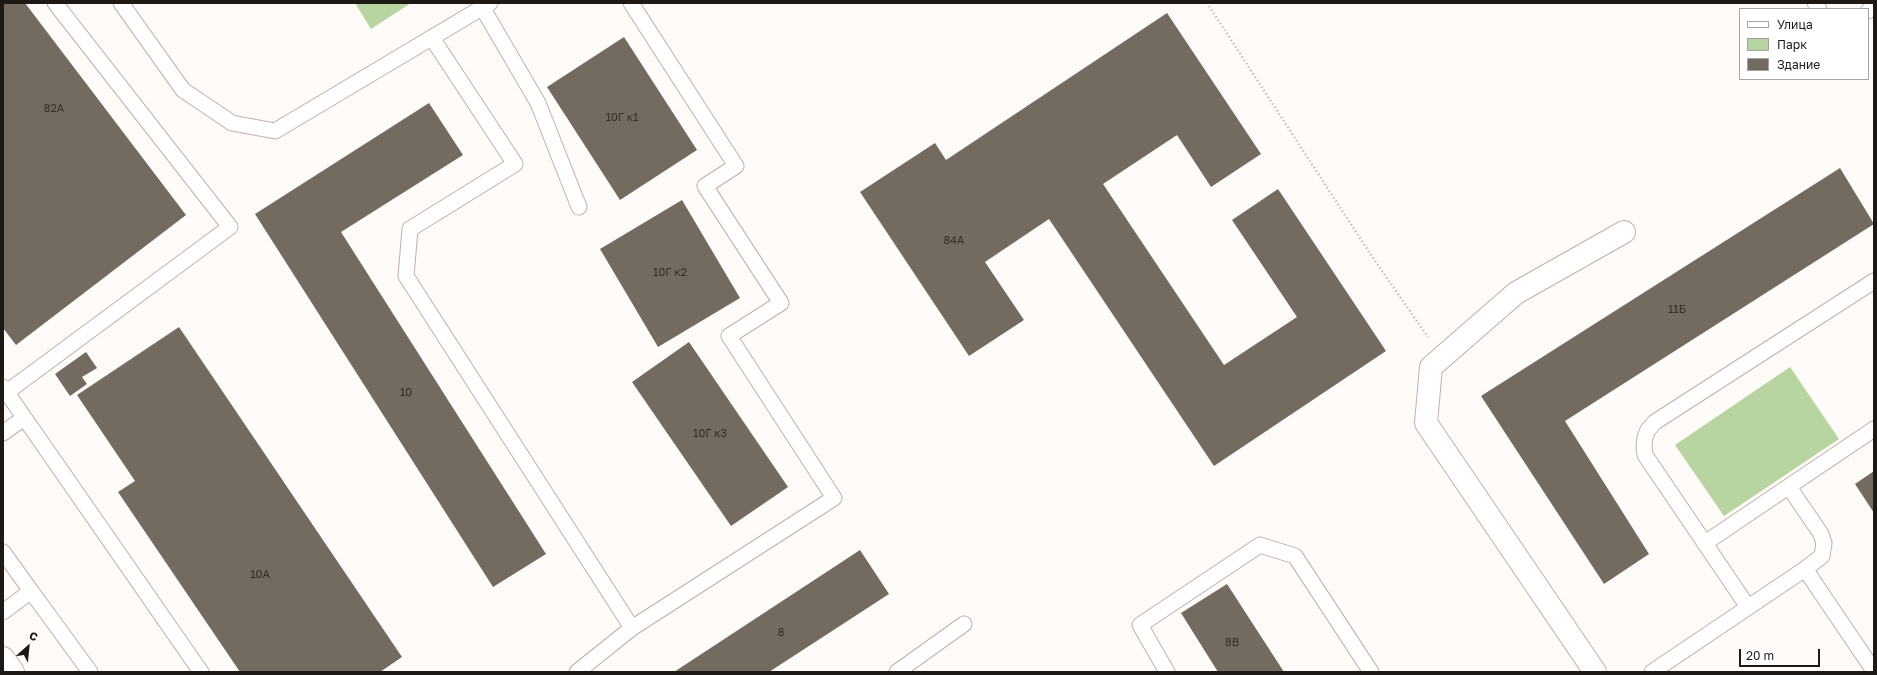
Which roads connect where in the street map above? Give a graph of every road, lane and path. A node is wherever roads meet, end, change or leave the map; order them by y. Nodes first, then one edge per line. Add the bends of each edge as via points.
1 (55, 3) edge
2 (121, 3) edge
3 (630, 3) edge
4 (1207, 3) edge
5 (486, 5) edge
6 (432, 38) junction
7 (579, 207) dead end
8 (1624, 232) dead end
9 (1874, 281) edge
10 (1442, 358) junction
11 (5, 390) edge
12 (24, 418) junction
13 (1874, 429) edge
14 (3, 434) edge
15 (1789, 486) junction
16 (1705, 543) junction
17 (3, 552) edge
18 (1805, 570) junction
19 (31, 591) junction
20 (1748, 607) junction
21 (3, 612) edge
22 (964, 624) dead end
23 (632, 628) junction
24 (3, 658) edge
25 (199, 671) edge
26 (1874, 671) edge
27 (13, 672) edge
28 (90, 672) edge
29 (577, 672) edge
30 (897, 672) edge
31 (1167, 672) edge
32 (1371, 672) edge
33 (1595, 672) edge
34 (1652, 672) edge

1 - 11 lane via 230,227
2 - 6 lane via 183,90 232,123 275,131
3 - 23 lane via 736,166 706,186 781,303 729,336 834,498
4 - 10 path via 1371,255
5 - 6 lane
5 - 7 lane via 538,103
6 - 23 lane via 515,164 410,229 406,276
8 - 10 street via 1516,293
9 - 16 lane via 1655,422 1648,430 1644,446 1645,455
10 - 33 street via 1431,367 1426,423
11 - 12 lane
12 - 14 lane
12 - 25 lane
13 - 15 lane
15 - 16 lane
15 - 18 lane via 1821,534 1824,543 1822,556
16 - 20 lane
17 - 19 lane
18 - 20 lane
18 - 26 lane
19 - 21 lane
19 - 28 lane
20 - 34 lane
22 - 30 lane
23 - 29 lane
24 - 27 street
31 - 32 lane via 1140,625 1260,545 1295,556

